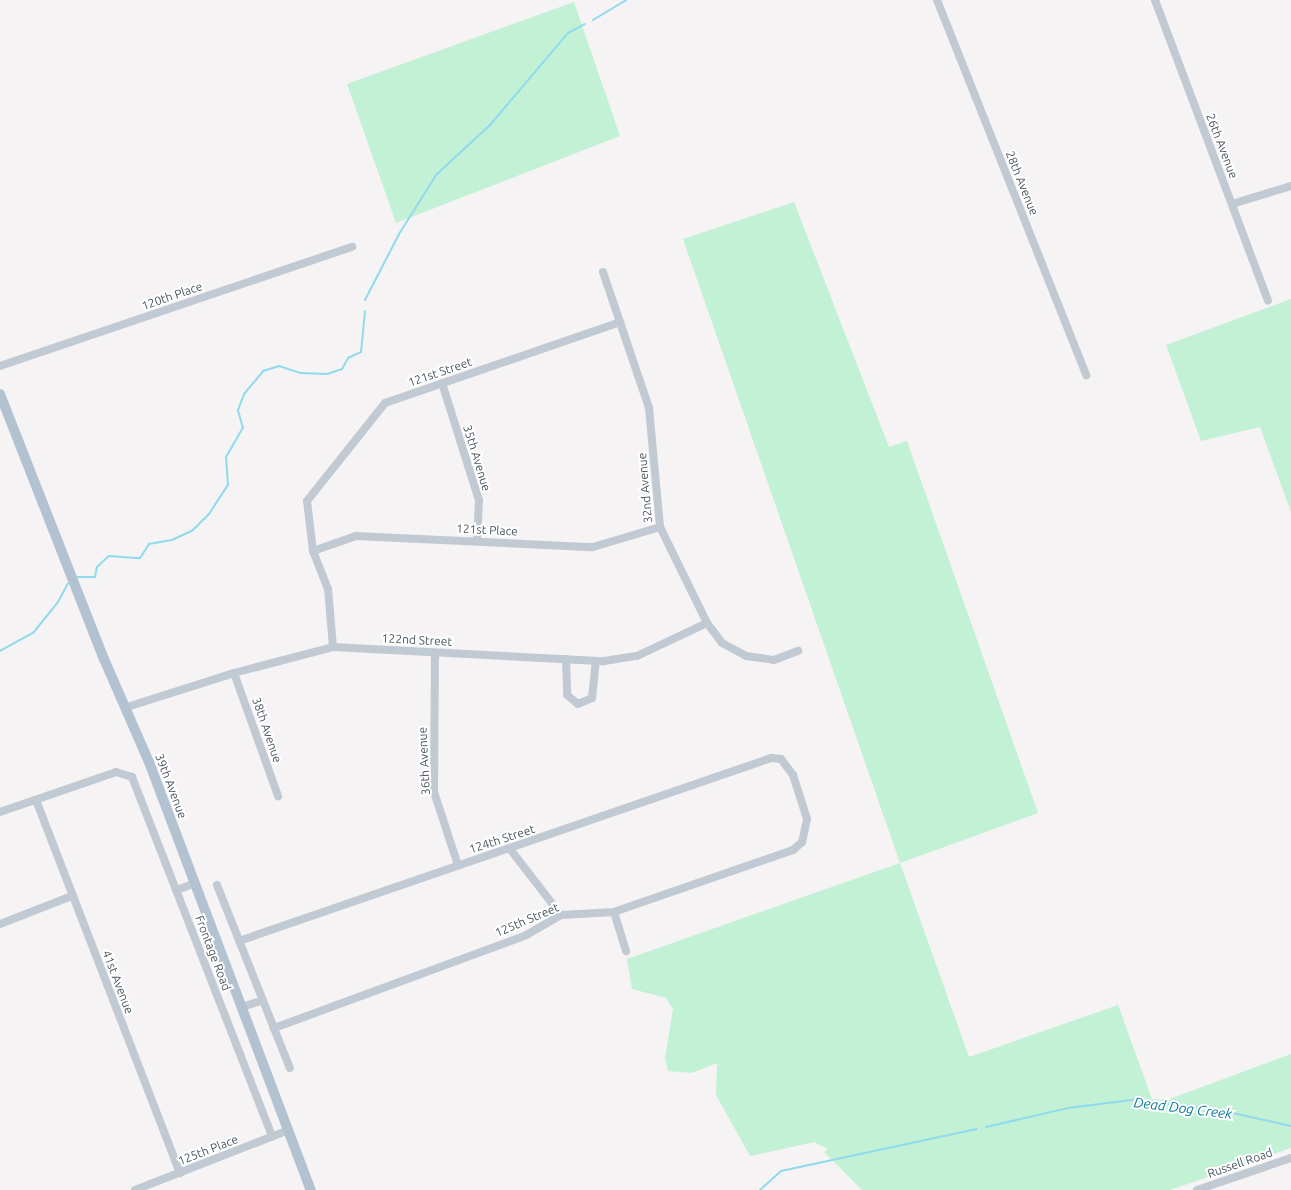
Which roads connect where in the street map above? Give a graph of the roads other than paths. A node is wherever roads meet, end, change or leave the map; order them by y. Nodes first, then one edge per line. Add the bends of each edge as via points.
1 (937, 0) edge
2 (1155, 0) edge
3 (1291, 186) edge
4 (1232, 204) junction
5 (352, 247) dead end
6 (603, 272) dead end
7 (1268, 300) dead end
8 (620, 322) junction
9 (0, 366) edge
10 (1086, 375) dead end
11 (442, 383) junction
12 (0, 394) edge
13 (660, 527) junction
14 (477, 541) junction
15 (313, 550) junction
16 (707, 623) junction
17 (333, 647) junction
18 (798, 651) dead end
19 (435, 653) junction
20 (566, 659) junction
21 (596, 661) junction
22 (234, 673) junction
23 (127, 707) junction
24 (278, 796) dead end
25 (36, 800) junction
26 (0, 812) edge
27 (510, 849) junction
28 (793, 850) joint
29 (458, 865) junction
30 (195, 883) junction
31 (217, 885) dead end
32 (176, 890) junction
33 (72, 896) junction
34 (614, 912) junction
35 (561, 915) junction
36 (0, 924) edge
37 (239, 942) junction
38 (626, 951) dead end
39 (263, 1000) junction
40 (242, 1008) junction
41 (274, 1028) junction
42 (290, 1068) dead end
43 (289, 1130) junction
44 (272, 1137) junction
45 (1291, 1158) edge
46 (180, 1173) junction
47 (1206, 1189) edge
48 (135, 1190) edge
49 (311, 1190) edge
50 (1197, 1190) edge

1 - 10 street, 28th Avenue
2 - 4 street, 26th Avenue
3 - 4 street
4 - 7 street, 26th Avenue
5 - 9 street, 120th Place
6 - 8 street, 32nd Avenue
8 - 11 street, 121st Street
8 - 13 street, 32nd Avenue via 649,408
11 - 14 street, 35th Avenue via 479,500
11 - 15 street, 121st Street via 385,403 307,502
12 - 23 main road, 39th Avenue via 104,659
13 - 14 street, 121st Place via 593,547
13 - 16 street, 32nd Avenue
14 - 15 street, 121st Place via 356,536
15 - 17 street via 328,589
16 - 18 street, 32nd Avenue via 722,642 746,656 774,660
16 - 21 street, 122nd Street via 637,656
17 - 19 street, 122nd Street
17 - 22 street, 122nd Street
19 - 20 street, 122nd Street
19 - 29 street, 36th Avenue via 434,792
20 - 21 street, 122nd Street
20 - 21 street via 567,695 578,704 592,698
22 - 23 street, 122nd Street
22 - 24 street, 38th Avenue
23 - 30 main road, 39th Avenue
25 - 26 street
25 - 32 street, Frontage Road via 116,772 132,777
25 - 33 street, 41st Avenue
27 - 28 street, 124th Street via 771,758 781,758 789,767 807,815 802,842
27 - 29 street, 124th Street
27 - 35 street
28 - 34 street, 125th Street
29 - 37 street, 124th Street
30 - 32 street
30 - 40 main road, 39th Avenue
31 - 37 street
32 - 44 street, Frontage Road
33 - 36 street
33 - 46 street, 41st Avenue
34 - 35 street, 125th Street
34 - 38 street
35 - 41 street, 125th Street via 527,934
37 - 39 street
39 - 40 street
39 - 41 street
40 - 43 main road, 39th Avenue
41 - 42 street
43 - 44 street, 125th Place
43 - 49 main road, 39th Avenue
44 - 46 street, 125th Place
45 - 47 street, Russell Road
46 - 48 street, 125th Place
47 - 50 street, Russell Road

